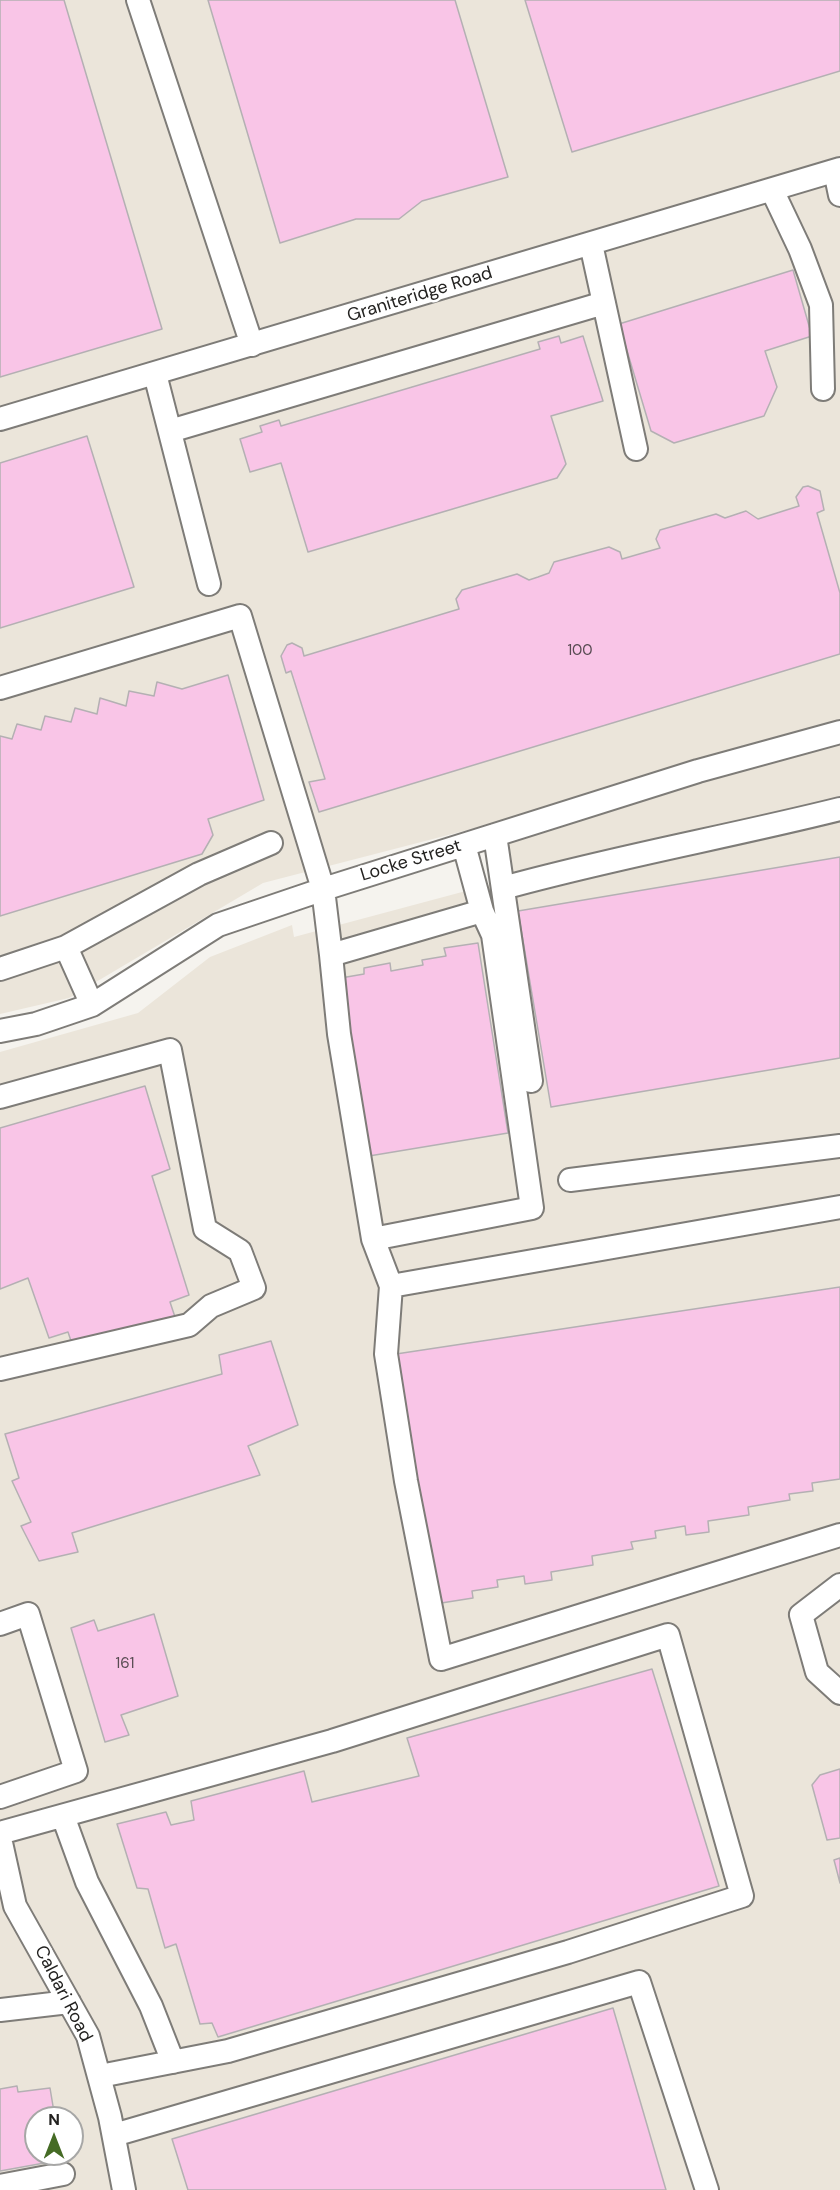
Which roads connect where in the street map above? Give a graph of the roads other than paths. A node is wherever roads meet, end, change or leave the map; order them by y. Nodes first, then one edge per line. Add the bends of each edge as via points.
1 (138, 0) edge
2 (838, 170) edge
3 (772, 190) junction
4 (840, 195) edge
5 (591, 244) junction
6 (604, 303) junction
7 (252, 345) junction
8 (155, 374) junction
9 (823, 389) dead end
10 (0, 419) edge
11 (170, 431) junction
12 (636, 449) dead end
13 (209, 584) dead end
14 (0, 688) edge
15 (840, 732) edge
16 (840, 809) edge
17 (495, 835) junction
18 (271, 843) dead end
19 (464, 844) junction
20 (503, 888) junction
21 (323, 889) junction
22 (482, 911) junction
23 (66, 947) junction
24 (331, 955) junction
25 (0, 969) edge
26 (92, 1005) junction
27 (0, 1031) edge
28 (531, 1081) dead end
29 (0, 1097) edge
30 (840, 1146) edge
31 (570, 1180) dead end
32 (840, 1207) edge
33 (373, 1239) junction
34 (391, 1286) junction
35 (0, 1369) edge
36 (840, 1535) edge
37 (840, 1585) edge
38 (0, 1624) edge
39 (840, 1693) edge
40 (0, 1797) edge
41 (63, 1816) junction
42 (0, 1833) edge
43 (0, 1838) edge
44 (69, 2002) junction
45 (0, 2010) edge
46 (173, 2061) junction
47 (100, 2076) junction
48 (114, 2135) junction
49 (63, 2174) dead end
50 (0, 2186) edge
51 (124, 2190) edge
52 (707, 2190) edge

1 - 7 street
2 - 3 street, Graniteridge Road
2 - 4 street
3 - 5 street, Graniteridge Road
3 - 9 street via 821,305
5 - 6 street
5 - 7 street, Graniteridge Road
6 - 11 street
6 - 12 street
7 - 8 street, Graniteridge Road
8 - 10 street, Graniteridge Road
8 - 11 street
11 - 13 street
14 - 21 street via 240,616
15 - 17 street, Locke Street via 698,771
16 - 20 street via 591,864
17 - 19 street, Locke Street
17 - 20 street
18 - 23 street via 199,874
19 - 21 street, Locke Street
19 - 22 street
20 - 28 street
21 - 24 street
21 - 26 street, Locke Street via 218,925
22 - 24 street
22 - 33 street via 493,935 532,1208
23 - 25 street
23 - 26 street
24 - 33 street via 339,1034
26 - 27 street, Locke Street via 36,1024
29 - 35 street via 170,1050 205,1229 240,1251 254,1288 211,1306 189,1325
30 - 31 street
32 - 34 street
33 - 34 street
34 - 36 street via 386,1354 441,1659
37 - 39 street via 801,1616 817,1672
38 - 40 street via 28,1614 76,1771
41 - 42 street
41 - 46 street via 87,1882 151,2006
41 - 46 street via 332,1741 668,1635 742,1896 557,1955 228,2051
43 - 44 street, Caldari Road via 15,1906
44 - 45 street
44 - 47 street, Caldari Road via 87,2036
46 - 47 street
47 - 48 street, Caldari Road
48 - 51 street, Caldari Road
48 - 52 street via 639,1982
49 - 50 street

